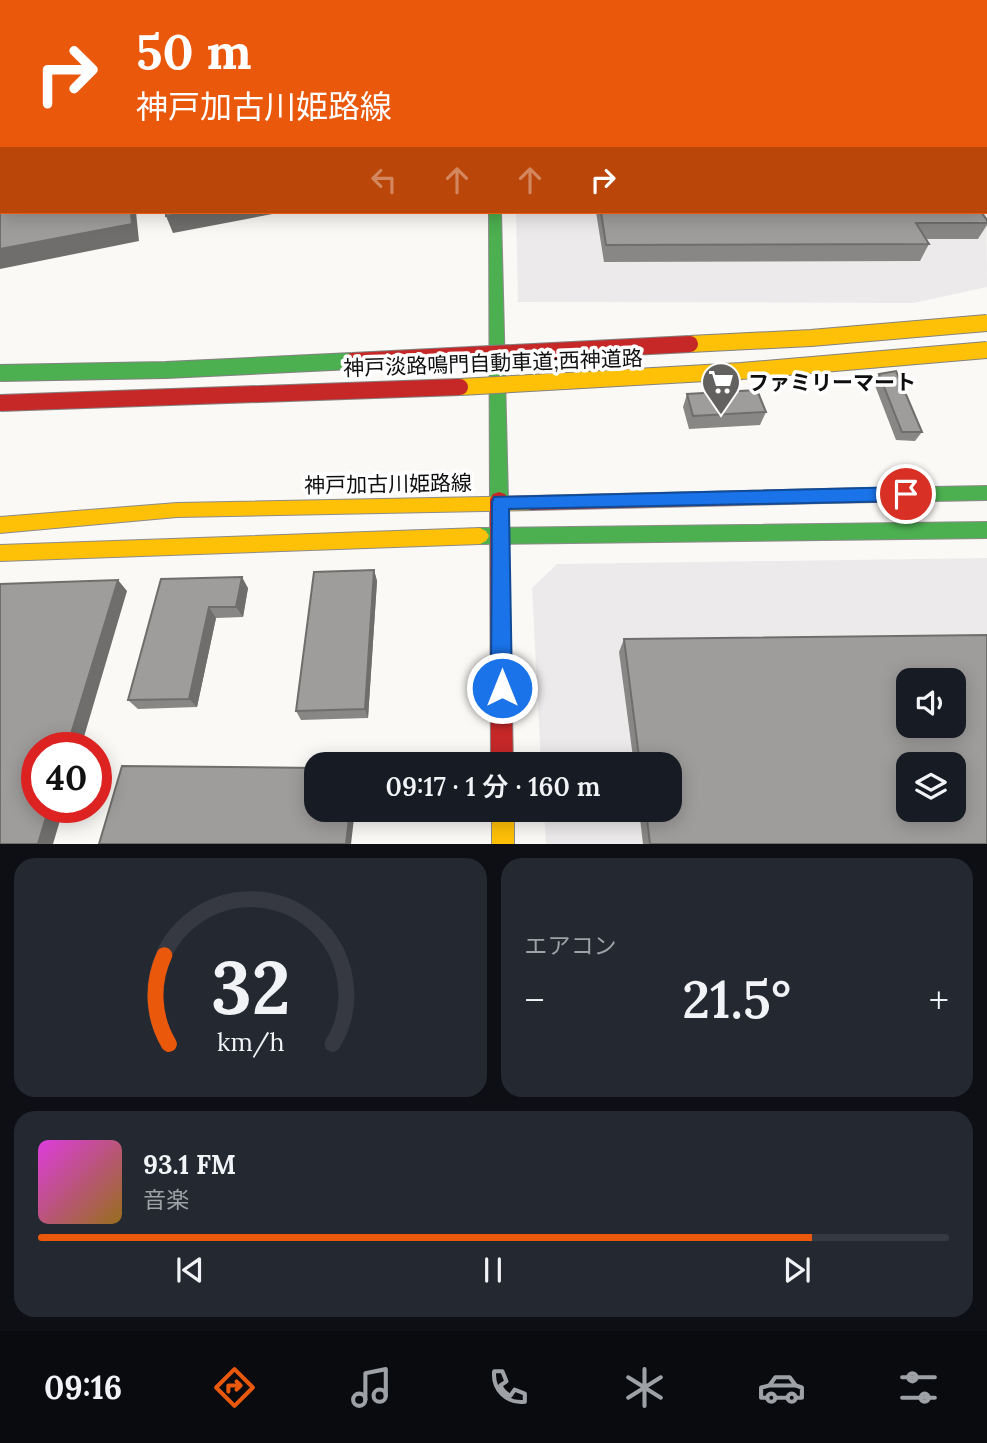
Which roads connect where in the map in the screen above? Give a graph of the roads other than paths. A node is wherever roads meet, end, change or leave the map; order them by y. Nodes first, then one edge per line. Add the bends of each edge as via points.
1 (495, 214) edge
2 (987, 323) edge
3 (987, 350) edge
4 (0, 373) edge
5 (0, 403) edge
6 (987, 493) edge
7 (500, 502) junction
8 (0, 526) edge
9 (987, 530) edge
10 (501, 535) junction
11 (0, 553) edge
12 (502, 752) edge
13 (503, 822) edge
14 (503, 844) edge

1 - 7 main road
2 - 4 main road, 神戸淡路鳴門自動車道;西神道路, bridge via 811,338 166,370
3 - 5 main road, 神戸淡路鳴門自動車道;西神道路, bridge via 665,377
6 - 7 main road, 神戸加古川姫路線
7 - 8 main road, 神戸加古川姫路線 via 177,510
7 - 10 main road
9 - 10 main road
10 - 11 main road
10 - 12 main road
13 - 14 main road

